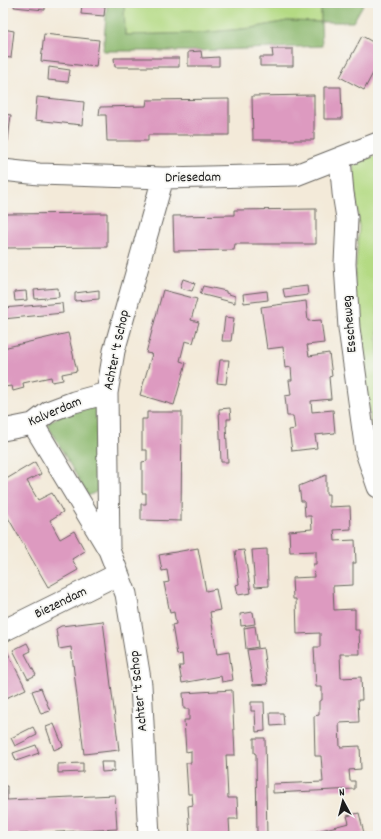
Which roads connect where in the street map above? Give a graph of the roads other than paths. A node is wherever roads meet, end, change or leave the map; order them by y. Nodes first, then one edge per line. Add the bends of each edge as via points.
1 (378, 143) edge
2 (340, 159) junction
3 (3, 170) edge
4 (163, 178) junction
5 (107, 393) junction
6 (33, 424) junction
7 (3, 430) edge
8 (378, 487) edge
9 (109, 550) junction
10 (118, 574) junction
11 (3, 632) edge
12 (150, 836) edge

1 - 2 street, Driesedam
2 - 4 street, Driesedam via 296,175
2 - 8 street, Esscheweg via 347,218 345,264 349,328 366,452
3 - 4 street, Driesedam via 39,174
4 - 5 street, Achter 't Schop via 114,351
5 - 6 street, Kalverdam via 50,411
5 - 9 street, Achter 't Schop
6 - 7 street, Kalverdam
6 - 9 street, Achter 't Schop
9 - 10 street, Achter 't Schop
10 - 11 street, Biezendam
10 - 12 street, Achter 't Schop via 126,594 141,685

